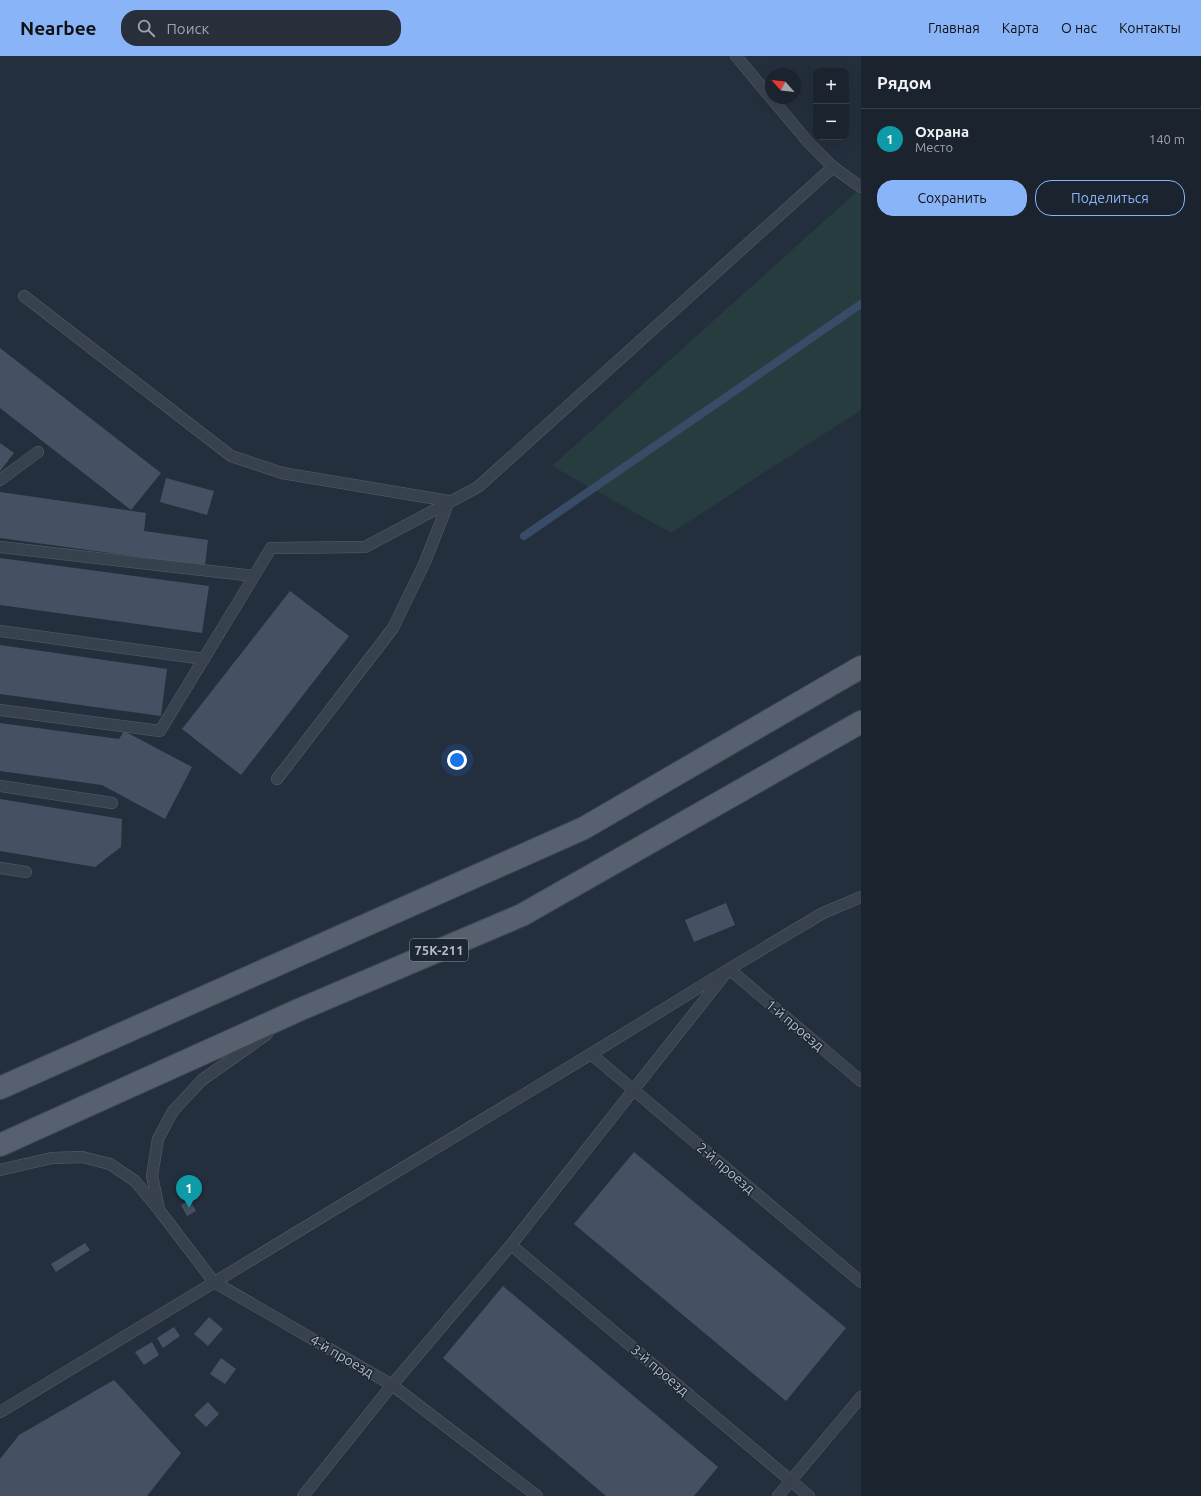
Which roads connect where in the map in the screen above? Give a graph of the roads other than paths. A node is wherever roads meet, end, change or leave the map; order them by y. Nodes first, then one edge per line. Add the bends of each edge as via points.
1 (736, 56) edge
2 (765, 91) edge
3 (776, 104) edge
4 (833, 167) junction
5 (861, 187) edge
6 (24, 296) dead end
7 (38, 452) dead end
8 (0, 480) edge
9 (449, 501) junction
10 (0, 547) edge
11 (254, 576) junction
12 (0, 631) edge
13 (204, 659) junction
14 (861, 667) edge
15 (0, 710) edge
16 (861, 722) edge
17 (277, 779) dead end
18 (0, 786) edge
19 (112, 803) dead end
20 (0, 868) edge
21 (26, 872) dead end
22 (861, 897) edge
23 (729, 969) junction
24 (301, 1009) junction
25 (591, 1054) junction
26 (861, 1081) edge
27 (0, 1088) edge
28 (634, 1090) junction
29 (0, 1145) edge
30 (0, 1170) edge
31 (159, 1210) junction
32 (511, 1245) junction
33 (214, 1282) junction
34 (861, 1282) edge
35 (392, 1385) junction
36 (861, 1397) edge
37 (0, 1412) edge
38 (791, 1481) junction
39 (303, 1496) edge
40 (537, 1496) edge
41 (778, 1496) edge
42 (809, 1496) edge

1 - 2 lane
3 - 4 lane
4 - 5 lane
4 - 9 lane via 478,487
6 - 9 lane via 231,456 282,473
7 - 8 lane
9 - 11 lane via 365,547 271,548
9 - 17 lane via 425,562 393,628
10 - 11 lane
11 - 13 lane
12 - 13 lane
13 - 15 lane via 160,731
14 - 27 main road via 584,828
16 - 24 main road, 75К-211 via 522,915
18 - 19 lane
20 - 21 lane
22 - 23 lane via 823,913
23 - 25 lane
23 - 26 lane, 1-й проезд
23 - 28 lane
24 - 29 main road, 75К-211
24 - 31 lane via 202,1080 173,1111 158,1139 152,1176
25 - 28 lane, 2-й проезд
25 - 33 lane
28 - 32 lane
28 - 34 lane, 2-й проезд
30 - 31 lane, 4-й проезд via 52,1158 82,1157 110,1164 135,1181
31 - 33 lane, 4-й проезд
32 - 35 lane
32 - 38 lane, 3-й проезд
33 - 35 lane, 4-й проезд
33 - 37 lane
35 - 39 lane
35 - 40 lane, 4-й проезд
36 - 38 lane
38 - 41 lane
38 - 42 lane, 3-й проезд

